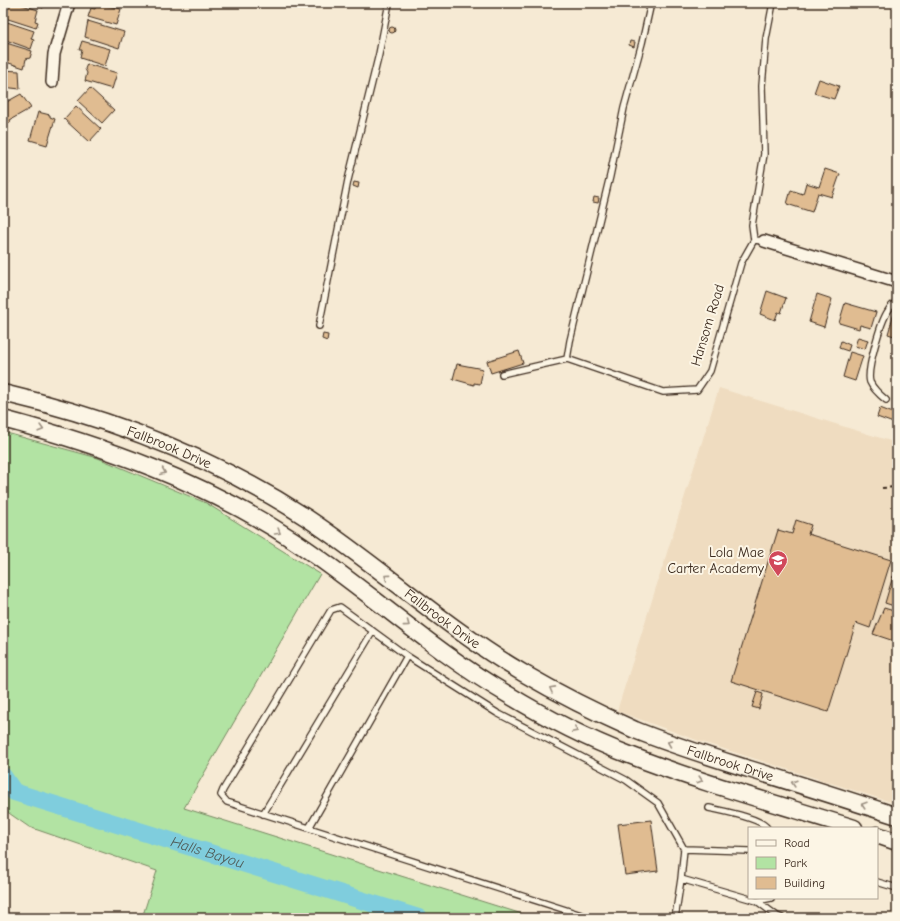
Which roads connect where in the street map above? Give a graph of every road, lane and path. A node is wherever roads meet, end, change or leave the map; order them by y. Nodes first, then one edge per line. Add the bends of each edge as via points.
1 (69, 3) edge
2 (389, 3) edge
3 (651, 3) edge
4 (773, 3) edge
5 (52, 82) dead end
6 (759, 241) junction
7 (897, 282) edge
8 (897, 303) edge
9 (319, 326) dead end
10 (567, 359) junction
11 (502, 374) dead end
12 (3, 393) edge
13 (886, 400) dead end
14 (3, 419) edge
15 (897, 487) edge
16 (882, 488) dead end
17 (373, 631) junction
18 (407, 656) junction
19 (635, 730) junction
20 (624, 753) junction
21 (831, 794) junction
22 (709, 808) dead end
23 (263, 814) junction
24 (897, 816) edge
25 (822, 820) junction
26 (766, 827) edge
27 (850, 827) edge
28 (309, 828) junction
29 (878, 835) edge
30 (897, 842) edge
31 (684, 849) junction
32 (748, 851) edge
33 (681, 879) junction
34 (878, 882) edge
35 (897, 888) edge
36 (748, 898) edge
37 (750, 899) edge
38 (766, 899) edge
39 (757, 901) junction
40 (591, 918) edge
41 (675, 918) edge
42 (782, 918) edge

1 - 5 street via 54,54
2 - 9 lane via 378,62 348,180
3 - 10 lane via 624,108
4 - 6 lane via 766,39 762,86 764,154 752,225
6 - 7 street
6 - 10 lane, Hansom Road via 741,263 710,371 697,390 663,392
8 - 13 lane via 888,311 883,321 869,371 872,385
10 - 11 lane
19 -> 12 main road, Fallbrook Drive via 568,698 520,671 308,519 254,487 195,457 137,433 88,415
14 -> 20 main road, Fallbrook Drive via 80,440 127,457 184,481 242,510 293,541 505,693
15 - 16 path
17 - 18 lane
17 - 23 lane
17 - 23 lane via 340,607 331,610 221,795 227,802
18 - 28 lane
18 - 31 lane via 497,713 626,780 658,803
19 - 20 main road
21 -> 19 main road, Fallbrook Drive
20 -> 25 main road, Fallbrook Drive
24 -> 21 main road, Fallbrook Drive
21 - 25 main road
22 - 26 lane via 757,821
23 - 28 lane
25 - 27 main road, Fallbrook Drive
28 - 40 lane
29 - 30 main road
31 - 32 lane
31 - 33 lane
33 - 36 lane
33 - 41 lane
34 - 35 lane
37 - 39 lane
38 - 39 lane
39 - 42 lane

